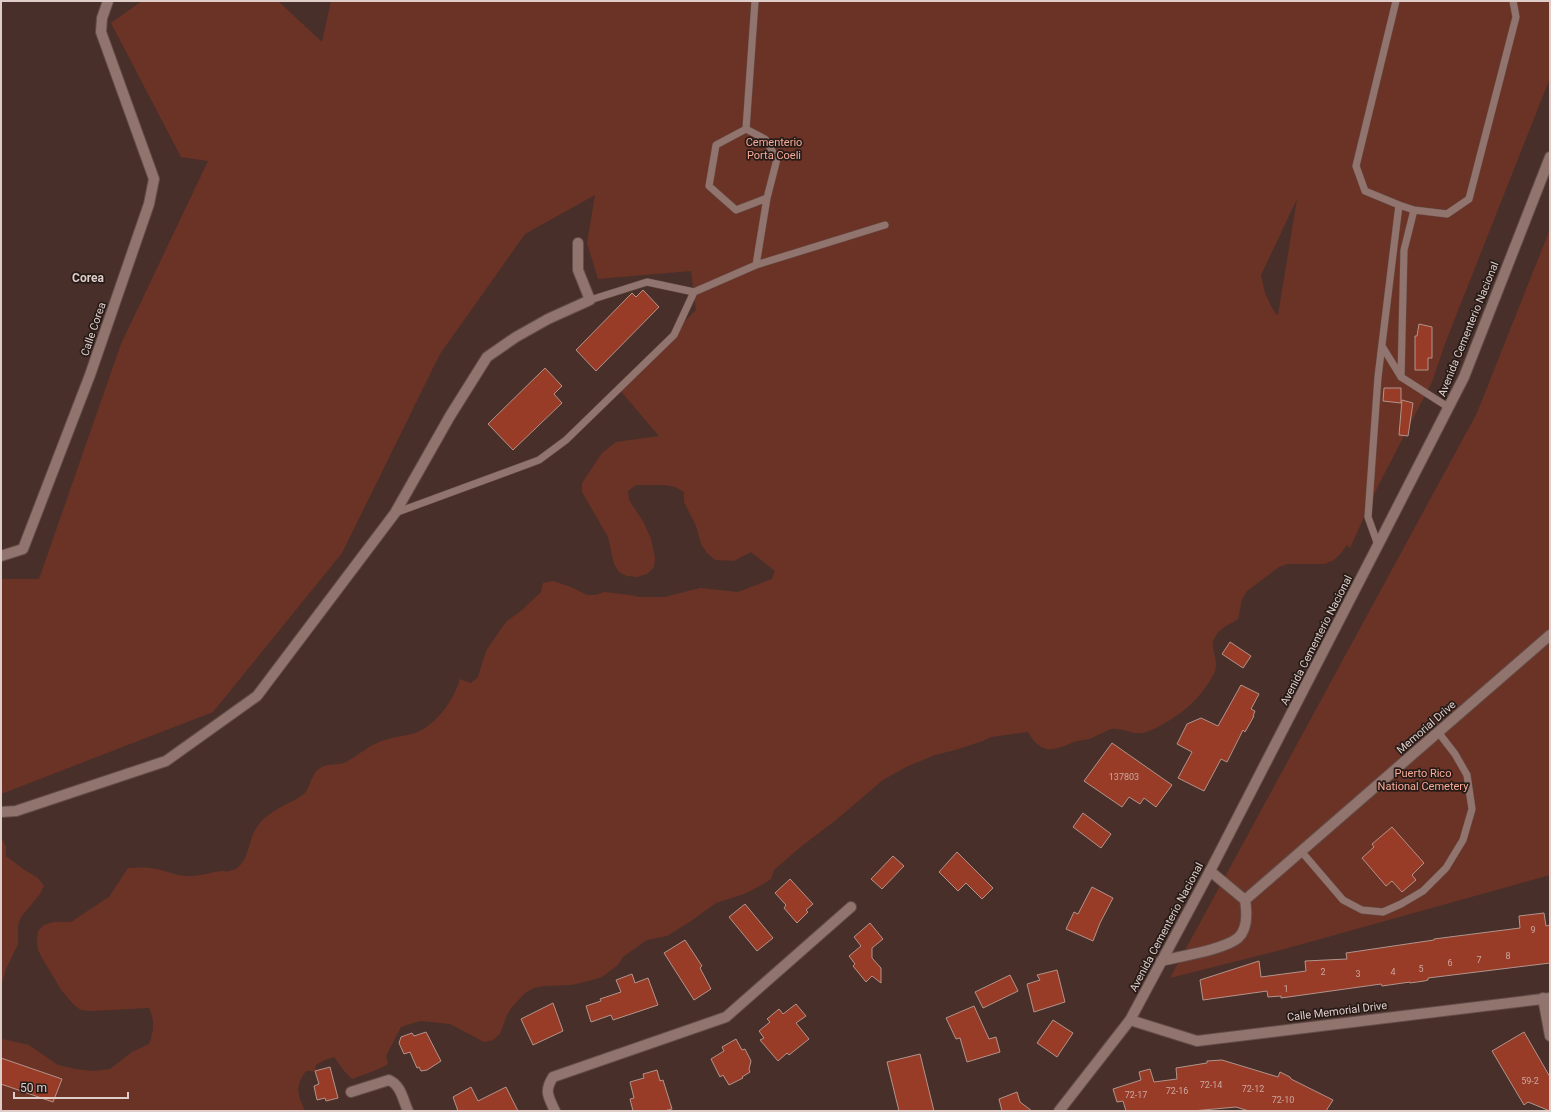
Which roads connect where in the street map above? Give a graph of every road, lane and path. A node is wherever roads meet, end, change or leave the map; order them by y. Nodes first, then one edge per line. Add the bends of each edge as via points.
1 (108, 1) edge
2 (755, 1) edge
3 (1396, 1) edge
4 (1513, 1) edge
5 (746, 129) junction
6 (1550, 157) edge
7 (767, 198) junction
8 (1399, 205) junction
9 (1414, 210) junction
10 (885, 225) dead end
11 (578, 243) dead end
12 (756, 265) junction
13 (694, 292) junction
14 (590, 300) junction
15 (1382, 346) junction
16 (1401, 376) junction
17 (1448, 407) junction
18 (395, 513) junction
19 (1378, 545) junction
20 (1, 556) edge
21 (1550, 635) edge
22 (1438, 732) junction
23 (1, 812) edge
24 (1301, 851) junction
25 (1210, 871) junction
26 (1245, 900) junction
27 (851, 907) dead end
28 (1161, 961) junction
29 (1547, 998) edge
30 (1130, 1020) junction
31 (1550, 1036) edge
32 (351, 1092) dead end
33 (408, 1111) edge
34 (555, 1111) edge
35 (1060, 1111) edge

1 - 20 street, Calle Corea via 102,18 101,32 154,179 149,204 90,375 23,549
2 - 5 lane
3 - 8 lane via 1356,166 1365,191
4 - 9 lane via 1516,17 1469,199 1447,214
5 - 7 lane via 765,138 777,159
5 - 7 lane via 716,145 709,186 736,210
6 - 17 street, Avenida Cementerio Nacional via 1464,376
7 - 12 lane
8 - 9 lane
8 - 15 lane
9 - 16 lane via 1404,250
10 - 12 lane
11 - 14 street via 578,270
12 - 13 lane
13 - 14 lane via 647,282
13 - 18 lane via 674,335 566,440 539,460
14 - 18 street via 522,333 487,357
15 - 16 lane
15 - 19 lane via 1368,517
16 - 17 lane
17 - 19 street, Avenida Cementerio Nacional
18 - 23 street via 256,696 166,761 16,811
19 - 25 street, Avenida Cementerio Nacional
21 - 22 street, Memorial Drive
22 - 24 street, Memorial Drive
22 - 24 lane via 1467,775 1472,809 1463,840 1446,868 1423,891 1383,912 1362,910 1343,900
24 - 26 street, Memorial Drive
25 - 26 street
25 - 28 street, Avenida Cementerio Nacional
26 - 28 street via 1247,912 1239,937 1225,945
27 - 34 street via 726,1016 553,1077 548,1086 549,1098
28 - 30 street, Avenida Cementerio Nacional
29 - 30 street, Calle Memorial Drive via 1197,1041
29 - 31 street
30 - 35 street, Avenida Cementerio Nacional
32 - 33 street via 389,1080 395,1082

